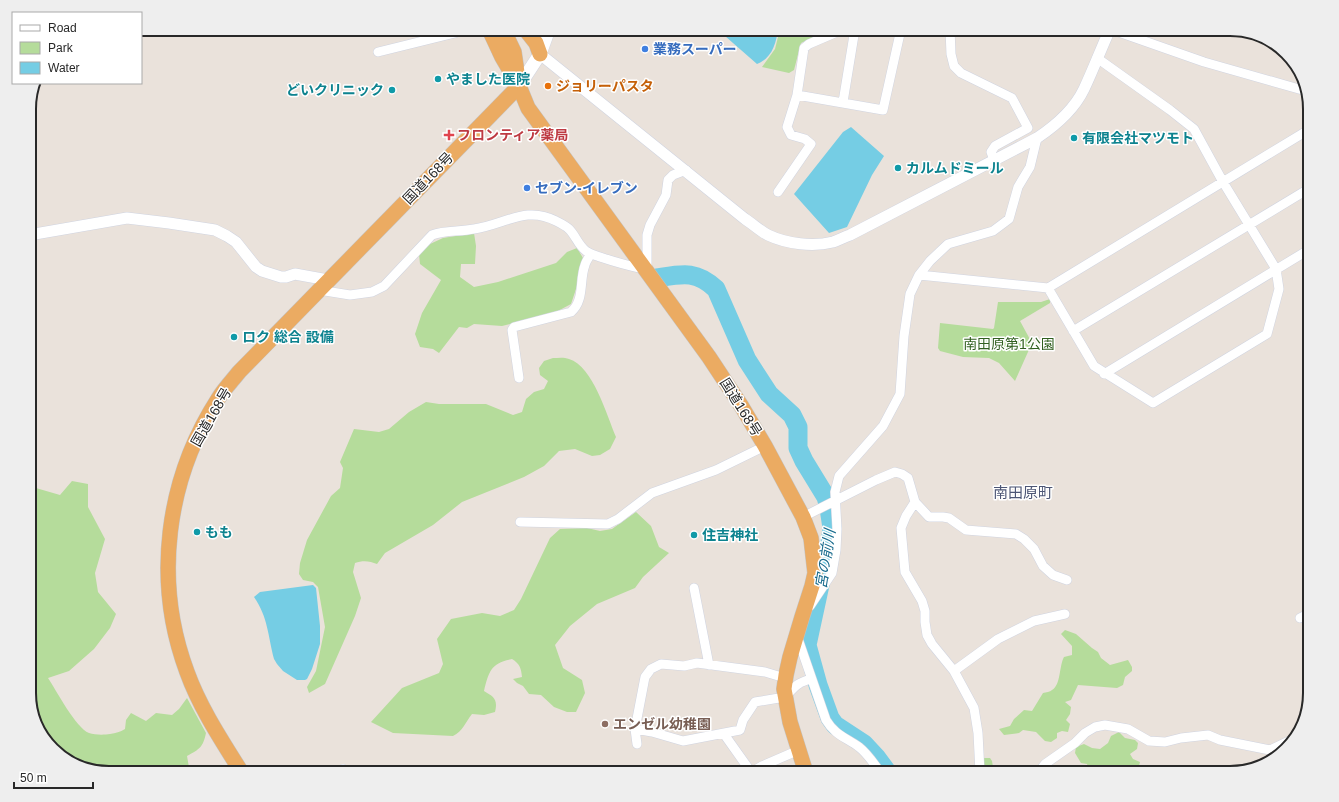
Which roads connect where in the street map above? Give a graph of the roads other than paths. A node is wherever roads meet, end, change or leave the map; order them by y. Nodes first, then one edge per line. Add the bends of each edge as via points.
1 (444, 36) edge
2 (492, 36) edge
3 (507, 36) edge
4 (531, 36) edge
5 (546, 36) edge
6 (827, 36) edge
7 (854, 36) edge
8 (899, 36) edge
9 (950, 36) edge
10 (1107, 36) edge
11 (1130, 36) edge
12 (378, 52) dead end
13 (540, 54) junction
14 (1097, 58) junction
15 (519, 86) junction
16 (1301, 90) edge
17 (797, 94) junction
18 (843, 102) junction
19 (1303, 133) edge
20 (1037, 138) junction
21 (994, 160) junction
22 (686, 170) junction
23 (1223, 182) junction
24 (778, 192) dead end
25 (1303, 192) edge
26 (1249, 225) junction
27 (36, 234) edge
28 (1303, 253) edge
29 (591, 254) junction
30 (1276, 269) junction
31 (646, 271) junction
32 (919, 275) junction
33 (323, 285) junction
34 (1048, 288) junction
35 (1073, 331) junction
36 (1104, 374) junction
37 (519, 378) dead end
38 (764, 446) junction
39 (835, 501) junction
40 (915, 502) junction
41 (803, 517) junction
42 (520, 522) dead end
43 (836, 550) junction
44 (814, 554) junction
45 (1067, 580) dead end
46 (694, 588) dead end
47 (1065, 614) dead end
48 (1303, 616) edge
49 (802, 617) junction
50 (1300, 618) dead end
51 (796, 634) junction
52 (709, 665) junction
53 (954, 671) junction
54 (785, 678) junction
55 (811, 678) junction
56 (785, 697) junction
57 (635, 729) junction
58 (724, 734) junction
59 (637, 744) dead end
60 (1283, 744) edge
61 (799, 750) junction
62 (238, 766) edge
63 (745, 766) edge
64 (762, 766) edge
65 (804, 766) edge
66 (876, 766) edge
67 (980, 766) edge
68 (1043, 766) edge

1 - 12 street
2 - 15 highway, 国道168号
3 - 15 highway, 国道168号 via 514,52
4 - 13 highway
5 - 13 main road
6 - 17 street via 804,48
7 - 18 street
8 - 18 street via 883,110
9 - 21 street via 954,66 961,73 1012,98 1028,128 995,146 991,152
10 - 14 street
11 - 16 street via 1204,62
13 - 15 main road
13 - 22 street
14 - 20 street via 1083,90 1066,114
14 - 23 street via 1194,129
15 - 31 highway, 国道168号 via 528,108
15 - 33 highway, 国道168号
17 - 18 street
17 - 24 street via 787,127 791,135 805,139 810,144
19 - 23 street
20 - 21 street
20 - 32 street via 1030,167 1018,187 1009,219 993,231 948,244
21 - 22 street via 850,235 819,244 803,244 768,235
22 - 31 street via 668,180 666,195 650,225 647,235
23 - 26 street
23 - 34 street
25 - 26 street
26 - 30 street
26 - 35 street
27 - 33 street via 127,218 215,230 236,242 262,271 280,277 295,274
28 - 30 street
29 - 31 street
29 - 33 street via 581,246 569,229 556,221 531,214 476,229 442,231 432,235 384,286 372,292 350,295
29 - 37 street via 585,265 576,308 571,312 514,327 512,330
30 - 36 street
30 - 36 street via 1279,290 1267,334 1153,403
31 - 38 highway, 国道168号 via 709,357
32 - 34 street
32 - 39 street via 910,294 900,394 883,426 839,476 834,492
33 - 62 highway, 国道168号 via 239,372 219,398 188,460 177,491 170,529 168,567 175,636 200,702
34 - 35 street
35 - 36 street via 1094,366
38 - 41 highway, 国道168号
38 - 42 street via 716,470 652,493 608,524
39 - 40 street via 895,472 908,478
39 - 41 street
39 - 43 street
40 - 45 street via 929,517 950,518 966,530 1016,534 1034,549 1053,575
40 - 53 street via 902,528 905,572 922,601 927,635
41 - 44 highway, 国道168号
43 - 44 street
43 - 49 street via 832,573
44 - 49 highway, 国道168号 via 815,572
46 - 52 street
47 - 53 street via 1034,621 998,639
48 - 50 street
49 - 51 highway, 国道168号
51 - 54 highway, 国道168号
51 - 55 street
52 - 54 street via 765,672
52 - 57 street via 661,664 651,669 645,677
53 - 67 street via 974,708
54 - 56 highway, 国道168号
55 - 56 street via 796,685
55 - 66 street via 832,730 869,756
56 - 58 street via 755,702 743,720 740,730
56 - 61 highway, 国道168号
57 - 58 street via 683,741
57 - 59 street
58 - 63 street
60 - 68 street via 1270,750 1220,740 1208,735 1155,742 1143,739 1128,729 1105,725 1085,733
61 - 64 street
61 - 65 highway, 国道168号

